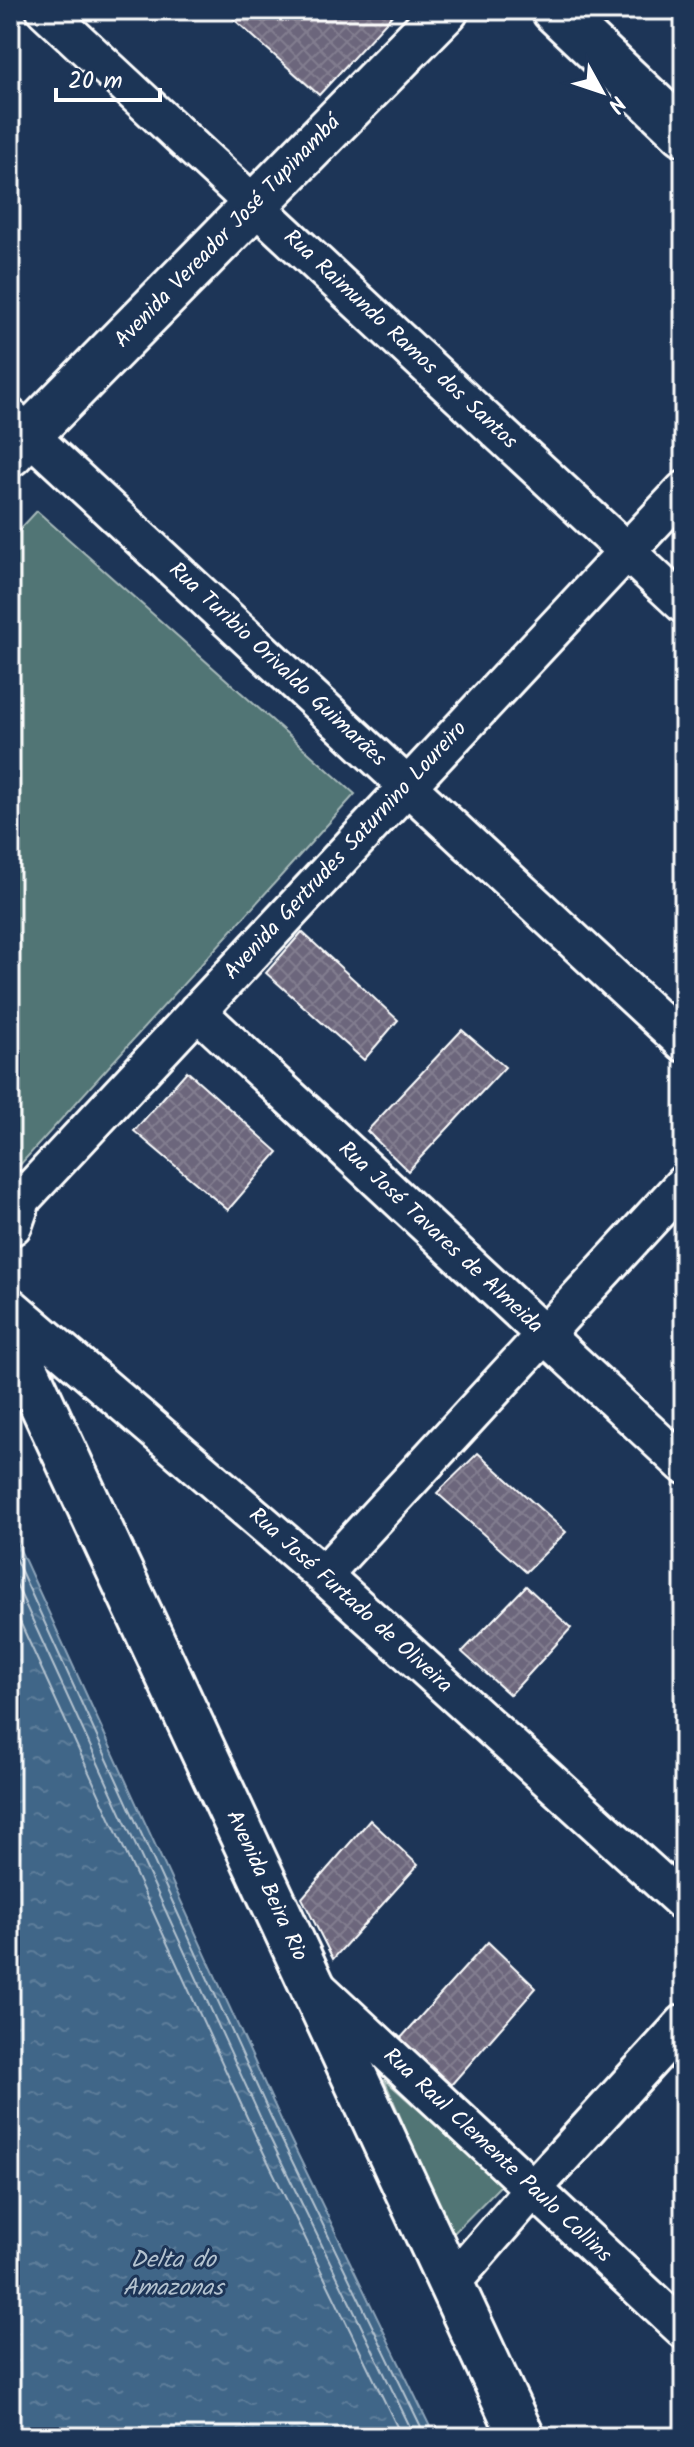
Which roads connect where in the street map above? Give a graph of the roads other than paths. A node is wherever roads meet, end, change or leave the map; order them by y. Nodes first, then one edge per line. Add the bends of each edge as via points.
1 (45, 10) edge
2 (446, 10) edge
3 (554, 10) edge
4 (684, 133) edge
5 (254, 205) junction
6 (16, 435) edge
7 (684, 490) edge
8 (627, 552) junction
9 (684, 605) edge
10 (407, 785) junction
11 (197, 1011) junction
12 (684, 1043) edge
13 (684, 1183) edge
14 (12, 1208) edge
15 (10, 1306) edge
16 (10, 1335) edge
17 (544, 1335) junction
18 (684, 1465) edge
19 (323, 1575) junction
20 (684, 1903) edge
21 (310, 1981) junction
22 (684, 2023) edge
23 (533, 2189) junction
24 (451, 2284) junction
25 (684, 2330) edge
26 (522, 2437) edge

1 - 5 street, Rua Raimundo Ramos dos Santos
2 - 5 street, Avenida Vereador José Tupinambá
3 - 4 street
5 - 6 street, Avenida Vereador José Tupinambá
5 - 8 street, Rua Raimundo Ramos dos Santos
6 - 10 street, Rua Turibio Orivaldo Guimarães
7 - 8 street, Avenida Gertrudes Saturnino Loureiro
8 - 9 street, Rua Raimundo Ramos dos Santos
8 - 10 street, Avenida Gertrudes Saturnino Loureiro
10 - 11 street, Avenida Gertrudes Saturnino Loureiro
10 - 12 street, Rua Turibio Orivaldo Guimarães
11 - 14 street, Avenida Gertrudes Saturnino Loureiro
11 - 17 street, Rua José Tavares de Almeida
13 - 17 street
15 - 19 street, Rua José Furtado de Oliveira
16 - 21 street, Avenida Beira Rio
17 - 18 street, Rua José Tavares de Almeida
17 - 19 street
19 - 20 street, Rua José Furtado de Oliveira
21 - 23 street, Rua Raul Clemente Paulo Collins
21 - 24 street, Avenida Beira Rio
22 - 23 street
23 - 24 street
23 - 25 street, Rua Raul Clemente Paulo Collins
24 - 26 street, Avenida Beira Rio

